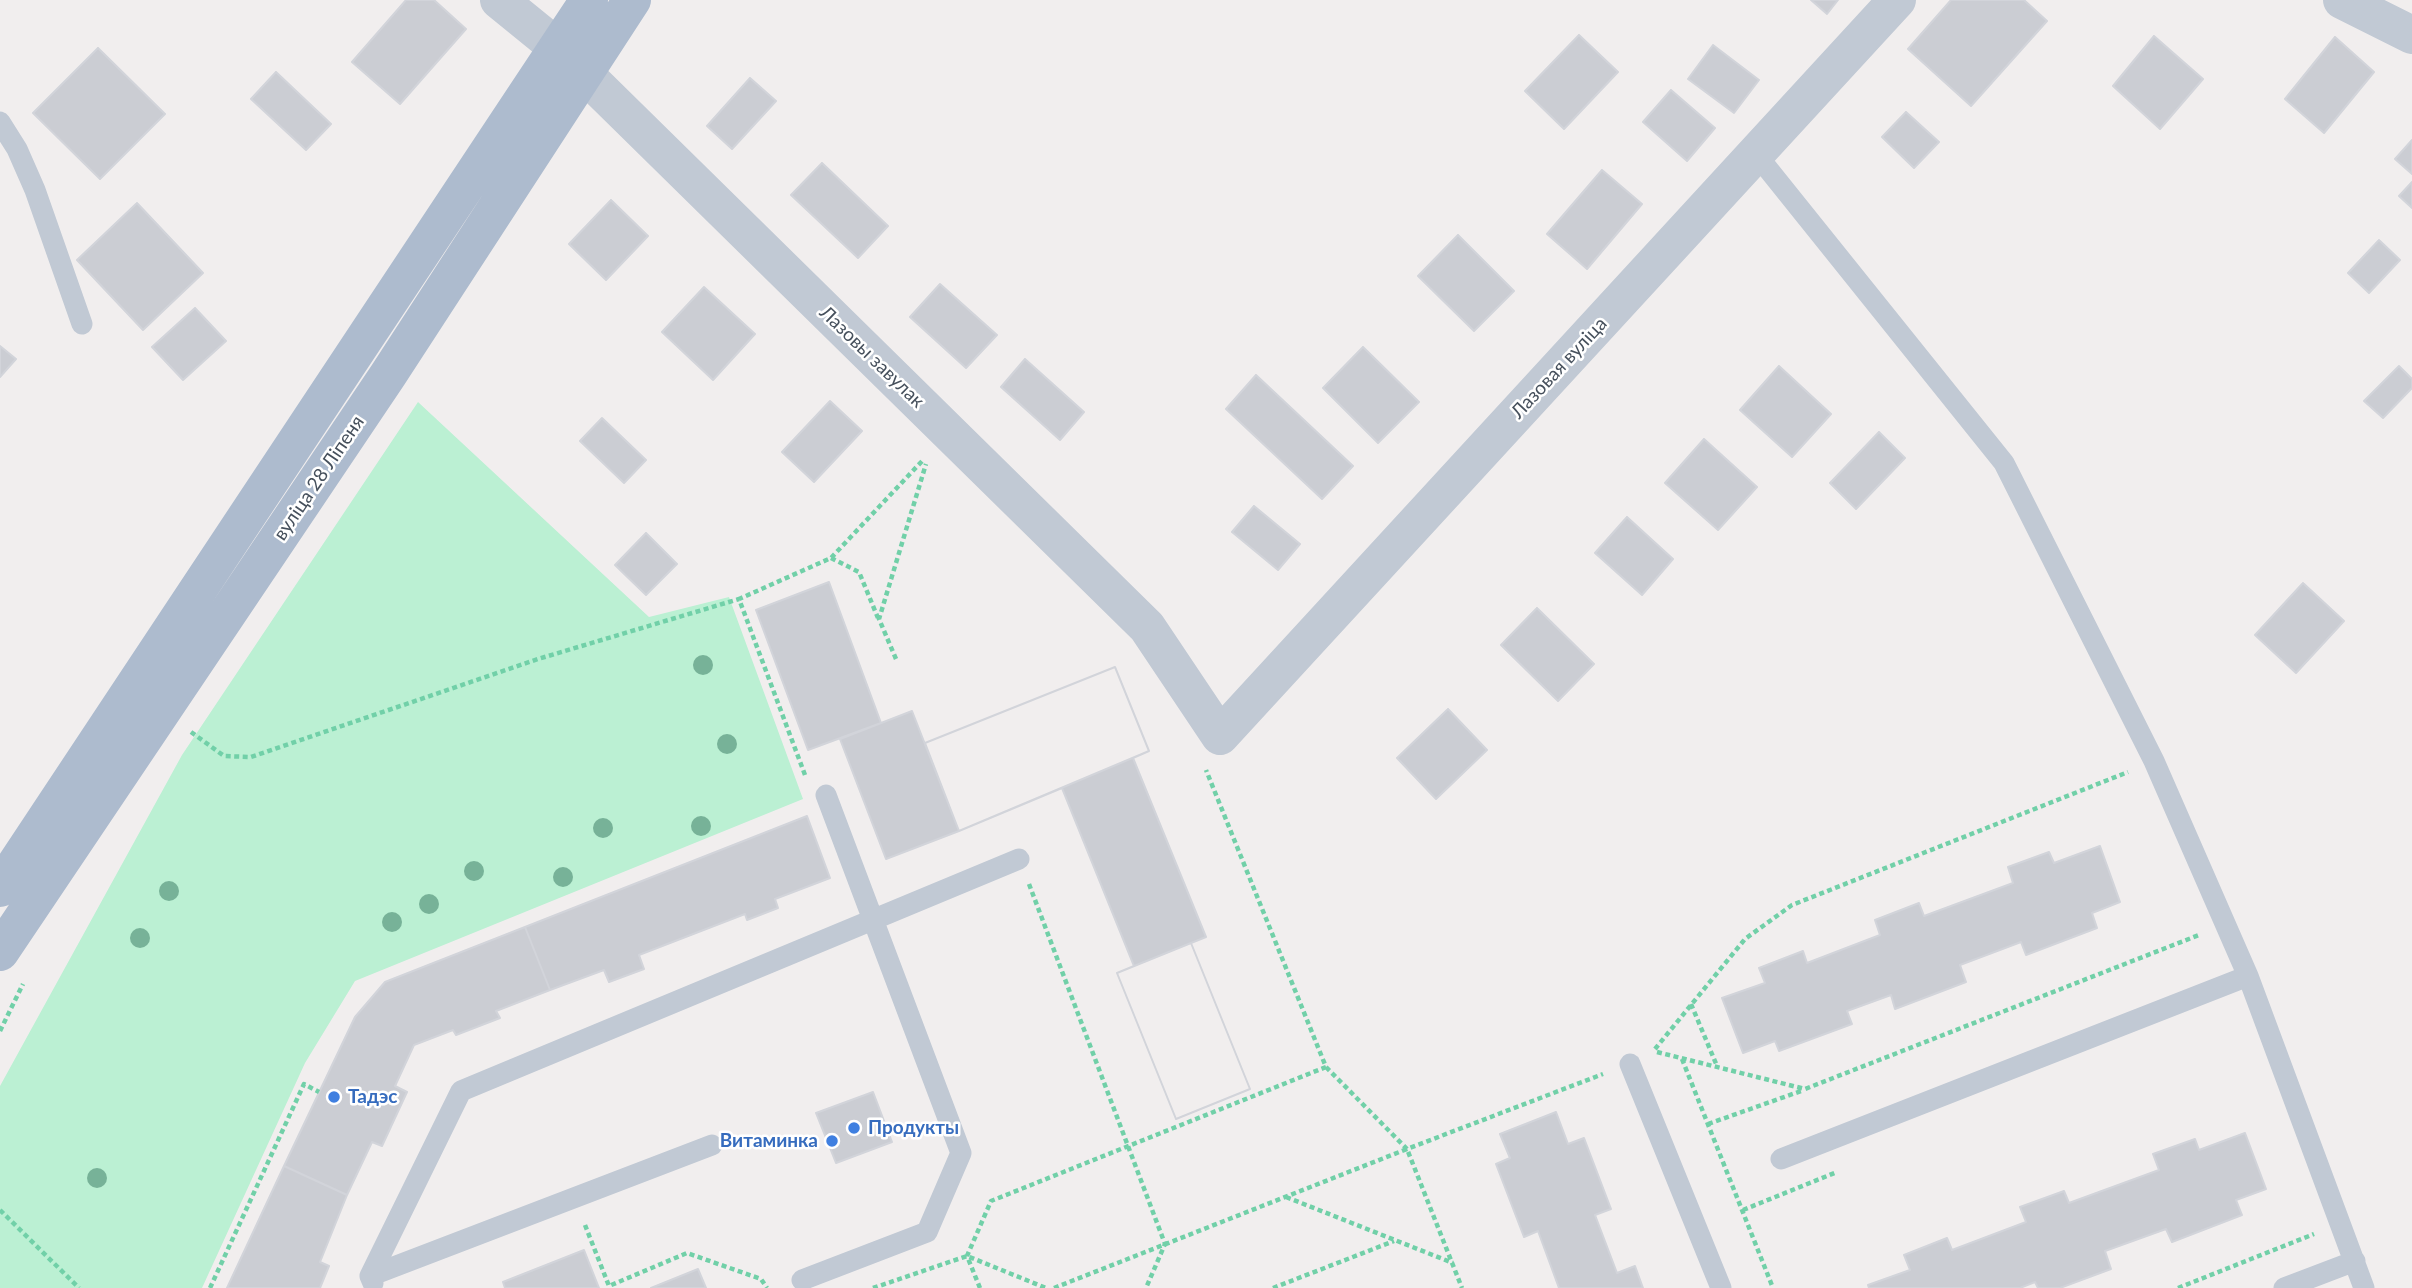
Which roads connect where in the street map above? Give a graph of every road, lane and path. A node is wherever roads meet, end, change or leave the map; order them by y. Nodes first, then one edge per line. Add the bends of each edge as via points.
1 (499, 0) edge
2 (589, 0) edge
3 (632, 0) edge
4 (1897, 0) edge
5 (2342, 0) edge
6 (2412, 35) edge
7 (571, 60) junction
8 (0, 122) edge
9 (1756, 154) junction
10 (82, 324) dead end
11 (831, 558) junction
12 (739, 599) junction
13 (879, 619) junction
14 (896, 659) dead end
15 (185, 727) dead end
16 (1213, 753) junction
17 (2136, 768) dead end
18 (826, 794) joint
19 (1019, 859) joint
20 (0, 888) edge
21 (873, 919) junction
22 (2205, 932) dead end
23 (14, 962) edge
24 (2248, 976) junction
25 (1691, 1004) junction
26 (0, 1031) edge
27 (1681, 1058) junction
28 (1630, 1064) joint
29 (1326, 1067) junction
30 (1717, 1067) junction
31 (1805, 1090) junction
32 (319, 1092) dead end
33 (1708, 1124) junction
34 (712, 1145) dead end
35 (1128, 1145) junction
36 (1407, 1149) junction
37 (1781, 1159) dead end
38 (1285, 1197) junction
39 (575, 1198) junction
40 (0, 1210) edge
41 (1394, 1241) junction
42 (1165, 1244) junction
43 (967, 1256) junction
44 (2355, 1261) junction
45 (1452, 1264) junction
46 (2332, 1270) junction
47 (802, 1280) dead end
48 (373, 1282) edge
49 (79, 1288) edge
50 (210, 1288) edge
51 (767, 1288) edge
52 (873, 1288) edge
53 (980, 1288) edge
54 (1046, 1288) edge
55 (1054, 1288) edge
56 (1146, 1288) edge
57 (1273, 1288) edge
58 (1462, 1288) edge
59 (1721, 1288) edge
60 (1773, 1288) edge
61 (2178, 1288) edge
62 (2284, 1288) edge
63 (2364, 1288) edge

1 - 7 street, Лазовы завулак
2 - 7 main road, вуліца 28 Ліпеня
3 - 7 main road, вуліца 28 Ліпеня
4 - 9 street, Лазовая вуліца
5 - 6 street
7 - 16 street, Лазовы завулак via 1147,627
7 - 20 main road, вуліца 28 Ліпеня
7 - 23 main road, вуліца 28 Ліпеня via 388,375
8 - 10 lane via 35,190
9 - 16 street, Лазовая вуліца
9 - 24 lane via 2004,463 2141,733
11 - 12 path
11 - 13 path via 859,572
11 - 13 path via 929,453
12 - 15 path via 538,659 251,757 224,756
12 - 18 path via 806,780
13 - 14 path
16 - 29 path
17 - 25 path via 1791,905 1745,939
18 - 21 lane
19 - 21 lane
19 - 35 path
21 - 47 lane via 961,1153 927,1232
21 - 48 lane via 461,1091
22 - 31 path
23 - 26 path
24 - 37 lane
24 - 44 lane
25 - 27 path via 1653,1051
25 - 30 path
27 - 30 path
27 - 33 path
28 - 36 path
28 - 59 lane
29 - 35 path
29 - 36 path
30 - 31 path
31 - 33 path
32 - 50 path via 303,1084
33 - 60 path
34 - 39 lane
35 - 42 path
35 - 43 path via 991,1201
36 - 38 path
36 - 45 path
38 - 41 path
38 - 42 path
39 - 48 lane
39 - 51 path via 609,1286 687,1253 761,1279
40 - 49 path
41 - 45 path
41 - 57 path
42 - 55 path
42 - 56 path
43 - 52 path
43 - 53 path
43 - 54 path
44 - 46 lane
44 - 63 lane
45 - 58 path
46 - 61 path via 2319,1233
46 - 62 lane

